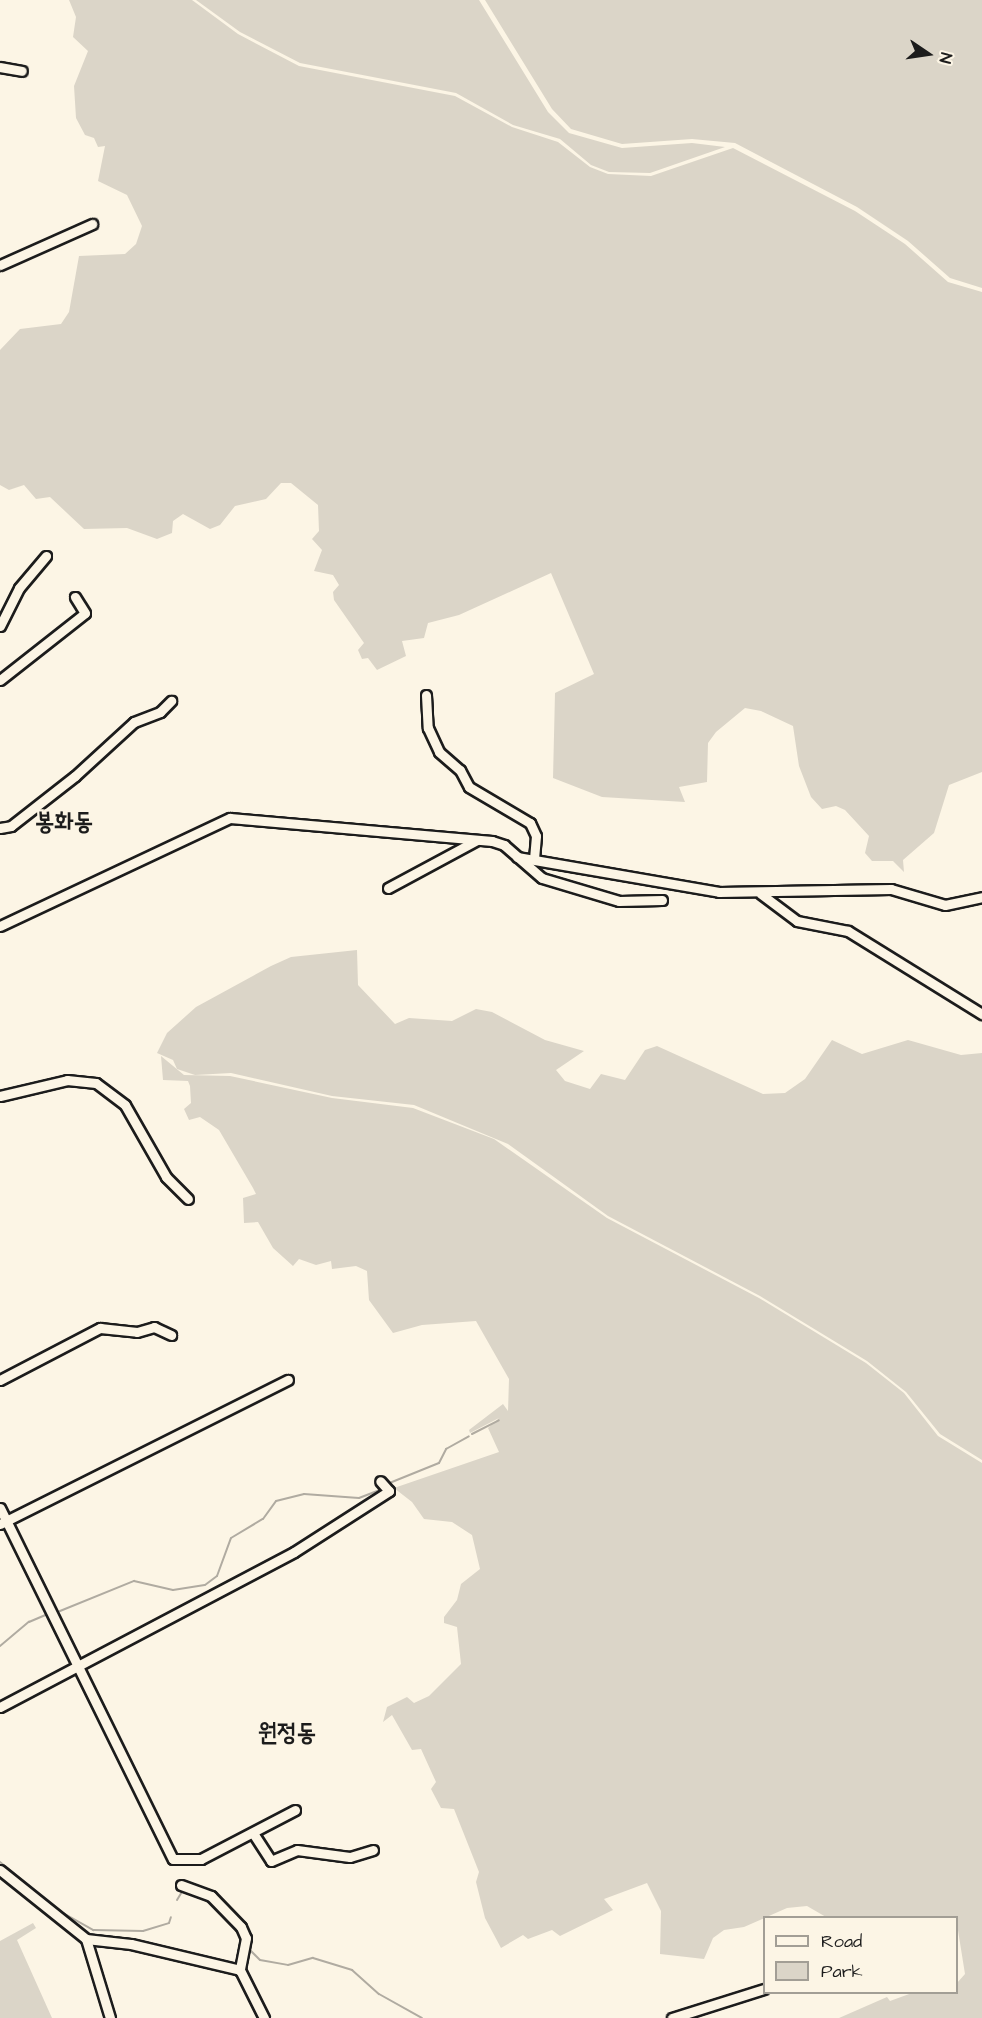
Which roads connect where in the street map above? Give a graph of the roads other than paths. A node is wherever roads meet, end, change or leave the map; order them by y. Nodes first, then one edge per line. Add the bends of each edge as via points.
1 (0, 68) edge
2 (22, 71) dead end
3 (92, 224) dead end
4 (0, 265) edge
5 (46, 556) dead end
6 (75, 597) dead end
7 (0, 626) edge
8 (0, 680) edge
9 (426, 695) dead end
10 (171, 701) dead end
11 (0, 828) edge
12 (477, 840) junction
13 (517, 857) junction
14 (534, 858) junction
15 (388, 888) dead end
16 (761, 894) junction
17 (982, 897) edge
18 (662, 900) dead end
19 (0, 926) edge
20 (982, 1014) edge
21 (0, 1096) edge
22 (188, 1199) dead end
23 (171, 1335) dead end
24 (0, 1380) edge
25 (288, 1380) dead end
26 (380, 1481) dead end
27 (0, 1508) edge
28 (3, 1522) edge
29 (81, 1665) junction
30 (0, 1707) edge
31 (295, 1810) dead end
32 (253, 1833) junction
33 (374, 1850) dead end
34 (2, 1875) edge
35 (181, 1885) dead end
36 (86, 1939) junction
37 (240, 1970) junction
38 (763, 1990) edge
39 (110, 2018) edge
40 (264, 2018) edge
41 (672, 2018) edge

1 - 2 street
3 - 4 street
5 - 7 street via 19,588
6 - 8 street via 85,613
9 - 14 street via 428,728 439,753 460,770 469,787 530,823 536,836
10 - 11 street via 160,712 134,722 75,776 11,826
12 - 13 street via 504,845
12 - 15 street
12 - 19 street via 222,819
13 - 14 street
13 - 18 street via 542,878 619,902
14 - 16 street via 660,884
16 - 17 street via 891,889 945,904
16 - 20 street via 797,921 849,931
21 - 22 street via 67,1080 96,1083 125,1105 166,1177
23 - 24 street via 154,1327 137,1332 100,1328
25 - 28 street
26 - 29 street via 389,1491 353,1516
27 - 28 street
28 - 29 street
29 - 30 street
29 - 32 street via 173,1859 201,1859
31 - 32 street
32 - 33 street via 272,1861 297,1850 350,1857
34 - 36 street
35 - 37 street via 212,1896 244,1940
36 - 37 street via 131,1944
36 - 39 street
37 - 40 street
38 - 41 street

